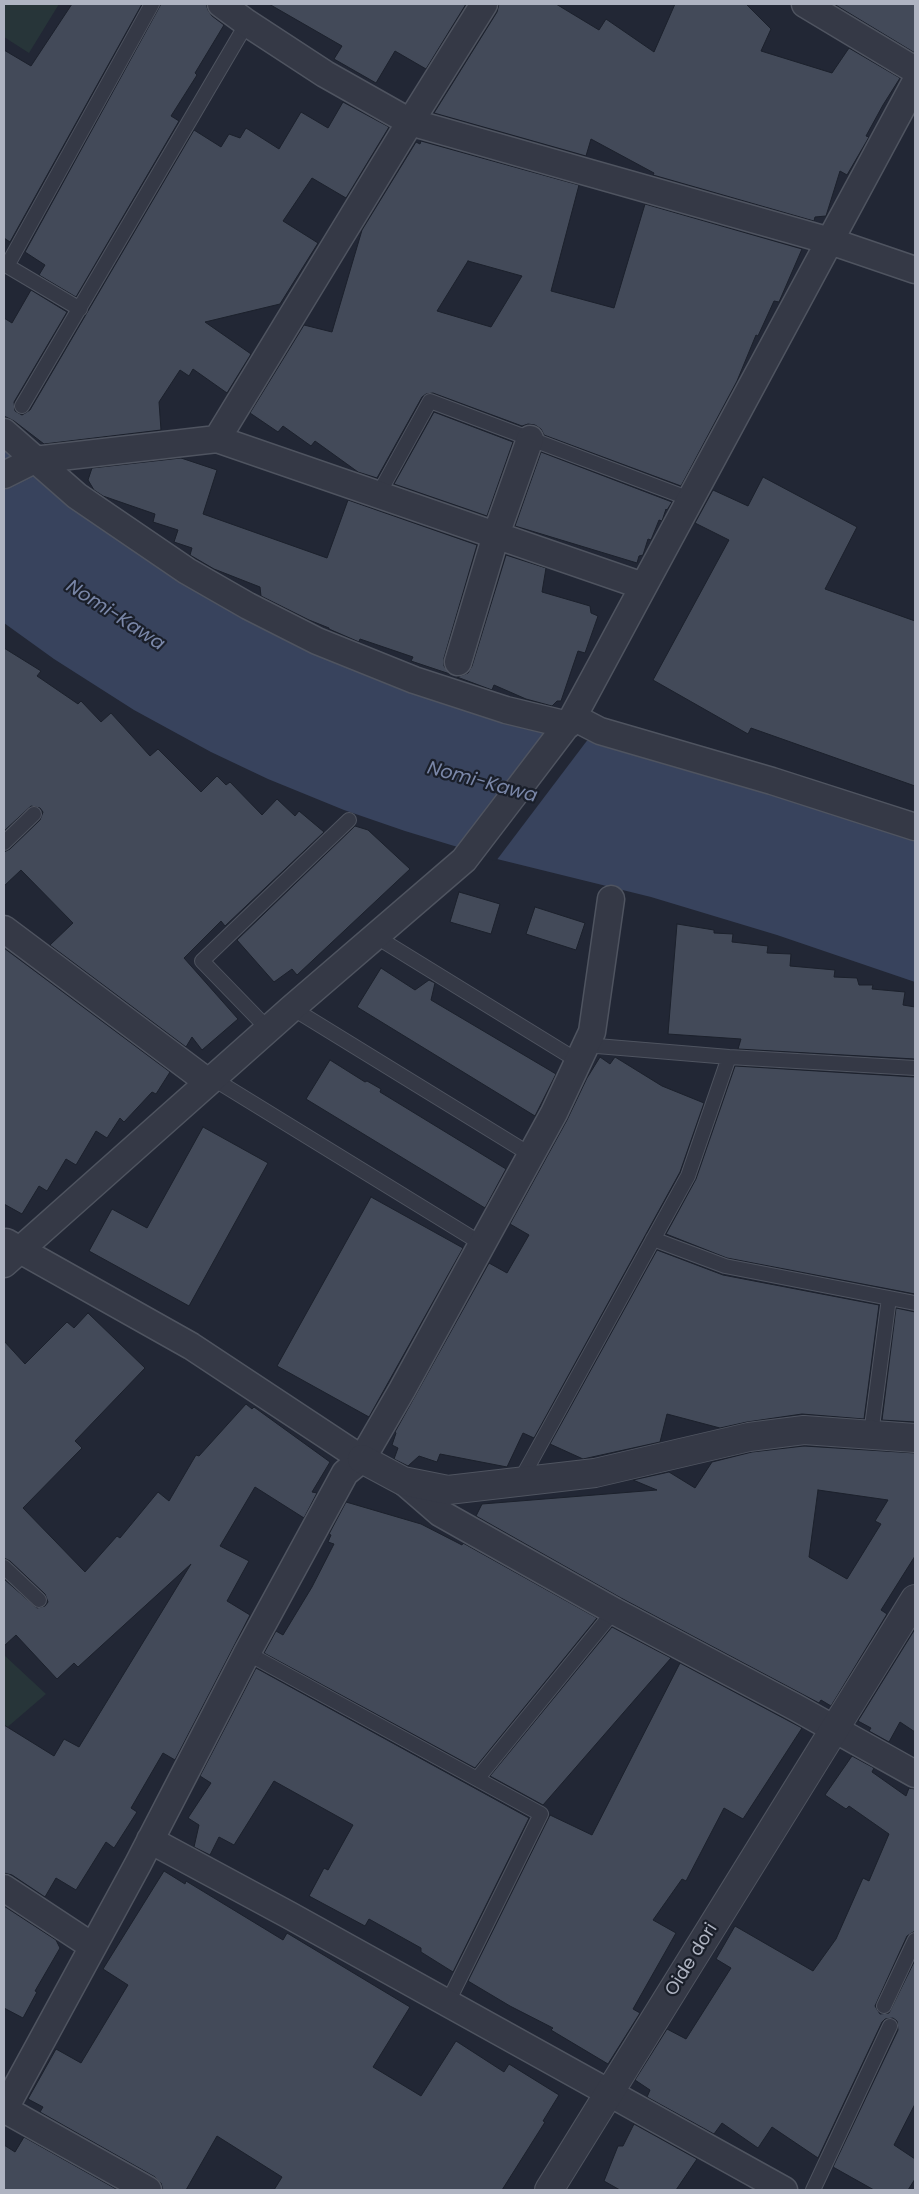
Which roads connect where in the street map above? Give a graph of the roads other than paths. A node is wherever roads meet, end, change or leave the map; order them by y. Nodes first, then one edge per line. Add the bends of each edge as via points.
1 (152, 4) edge
2 (221, 4) edge
3 (484, 4) edge
4 (805, 4) edge
5 (247, 23) junction
6 (915, 70) edge
7 (915, 83) edge
8 (410, 122) junction
9 (830, 241) junction
10 (6, 265) edge
11 (915, 270) edge
12 (80, 309) junction
13 (11, 425) edge
14 (217, 439) junction
15 (530, 439) junction
16 (31, 462) junction
17 (4, 475) edge
18 (378, 495) junction
19 (690, 499) junction
20 (496, 535) junction
21 (643, 586) junction
22 (458, 662) dead end
23 (569, 724) junction
24 (34, 814) dead end
25 (349, 820) dead end
26 (915, 827) edge
27 (4, 843) edge
28 (611, 899) dead end
29 (4, 929) edge
30 (375, 936) junction
31 (292, 1008) junction
32 (268, 1030) junction
33 (582, 1053) junction
34 (729, 1057) junction
35 (915, 1068) edge
36 (210, 1080) junction
37 (531, 1155) junction
38 (653, 1239) junction
39 (482, 1244) junction
40 (9, 1252) edge
41 (889, 1298) junction
42 (915, 1303) edge
43 (871, 1434) junction
44 (915, 1438) edge
45 (362, 1459) junction
46 (402, 1481) junction
47 (520, 1481) junction
48 (4, 1567) edge
49 (915, 1599) edge
50 (39, 1600) dead end
51 (614, 1611) junction
52 (247, 1653) junction
53 (834, 1730) junction
54 (915, 1774) edge
55 (477, 1779) junction
56 (150, 1840) junction
57 (4, 1888) edge
58 (915, 1940) edge
59 (92, 1946) junction
60 (446, 2004) junction
61 (884, 2006) dead end
62 (890, 2026) dead end
63 (610, 2093) junction
64 (4, 2109) edge
65 (143, 2189) edge
66 (549, 2190) edge
67 (784, 2190) edge
68 (813, 2190) edge

1 - 10 lane
2 - 5 street
3 - 8 street
4 - 6 street
5 - 8 street via 325,74
5 - 12 lane
7 - 9 street
8 - 9 street
8 - 14 street
9 - 11 street
9 - 19 street
10 - 12 lane
12 - 13 lane
13 - 16 street
14 - 16 street
14 - 18 street
15 - 18 lane via 430,401
15 - 19 lane
15 - 20 street
16 - 17 street
16 - 23 street via 187,571 300,632 414,680 506,710
18 - 20 street
19 - 21 street
20 - 21 street
20 - 22 street
21 - 23 street
23 - 26 street via 772,780
23 - 30 street via 468,854
24 - 27 lane
25 - 32 lane via 202,961
28 - 33 street via 592,1032
29 - 36 street
30 - 31 street
30 - 33 lane
31 - 32 street
31 - 37 lane
32 - 36 street
33 - 34 lane
33 - 37 street
34 - 35 lane
34 - 38 lane via 688,1176
36 - 39 lane
36 - 40 street
37 - 39 street
38 - 41 lane via 725,1266
38 - 47 lane
39 - 45 street
40 - 45 street via 191,1346
41 - 42 lane
41 - 43 lane
43 - 44 street
43 - 47 street via 804,1430 758,1436 595,1473
45 - 46 street
45 - 52 street via 345,1473
46 - 47 street via 448,1490
46 - 51 street via 440,1513
48 - 50 lane
49 - 53 street, Oide dori
51 - 53 street
51 - 55 lane
52 - 55 lane
52 - 56 street
53 - 54 street
53 - 63 street, Oide dori
55 - 60 lane via 541,1814
56 - 59 street
56 - 60 street
57 - 59 street
58 - 61 lane
59 - 64 street
60 - 63 street
62 - 68 lane
63 - 66 street, Oide dori
63 - 67 street
64 - 65 street

